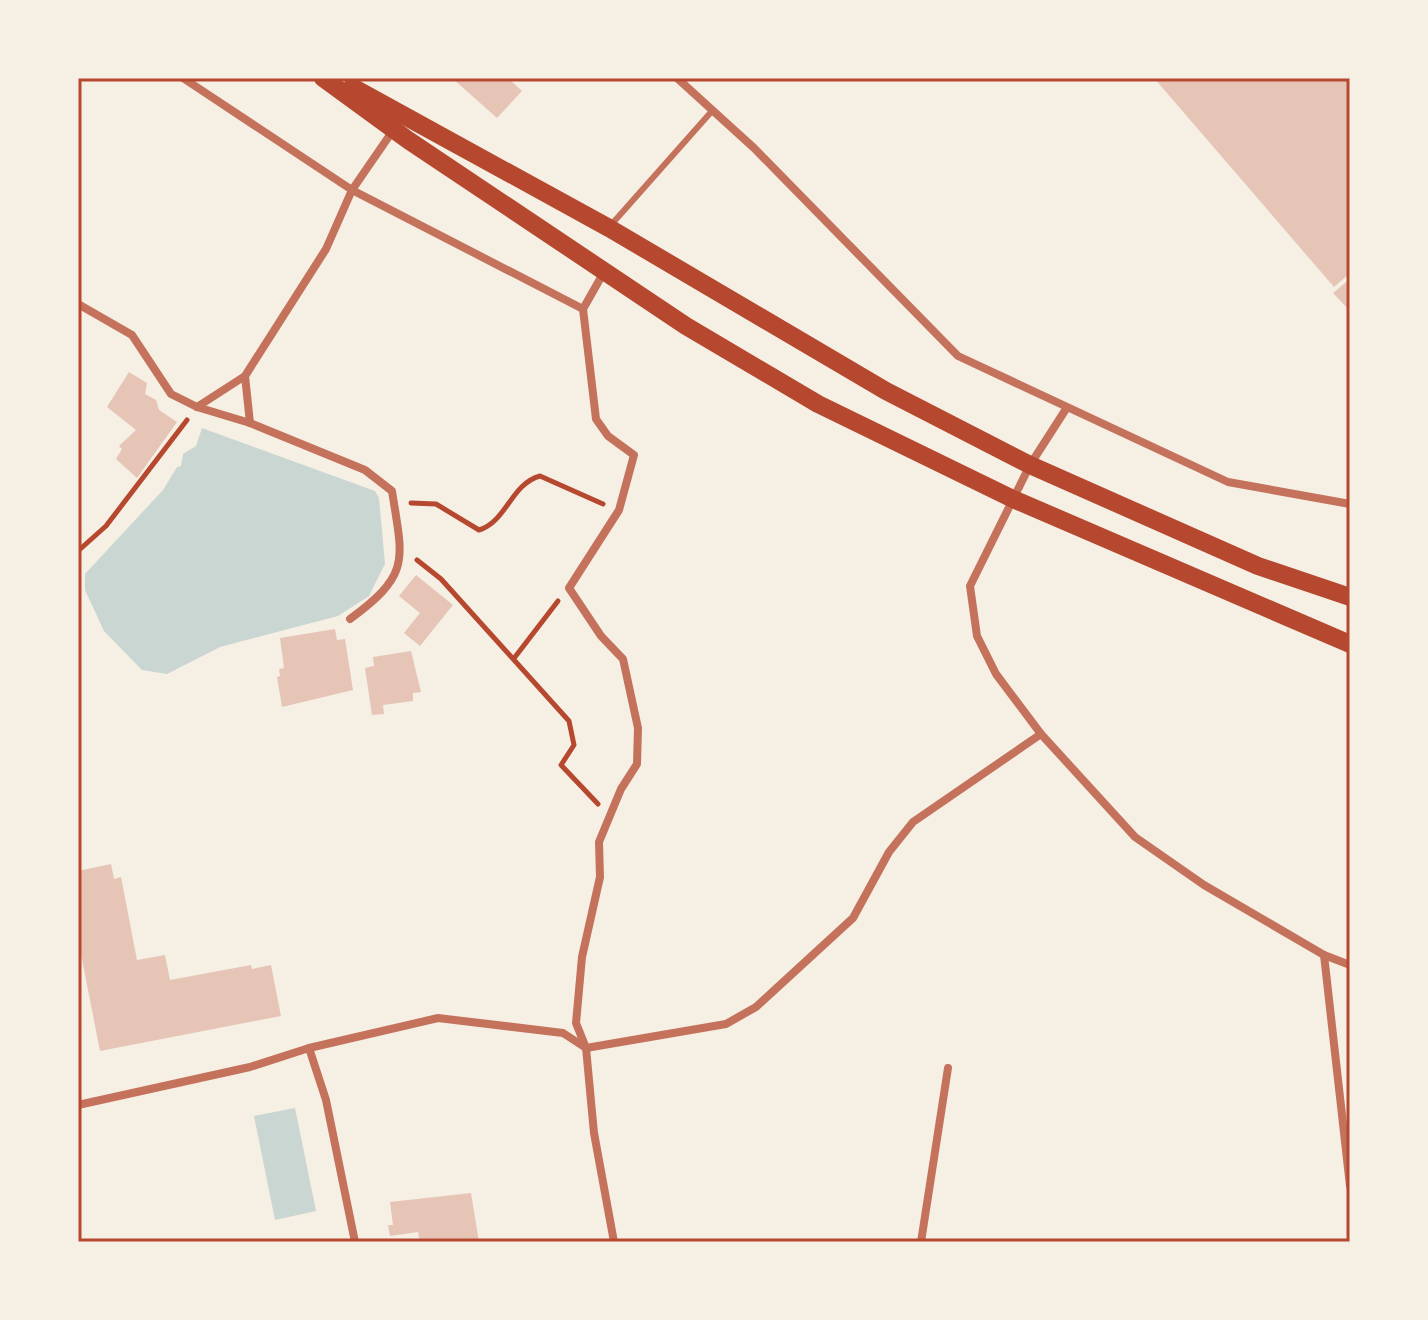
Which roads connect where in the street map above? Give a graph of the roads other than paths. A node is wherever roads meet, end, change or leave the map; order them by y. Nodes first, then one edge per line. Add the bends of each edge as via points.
1 (183, 78) edge
2 (323, 78) edge
3 (335, 78) edge
4 (677, 78) edge
5 (712, 111) junction
6 (398, 122) junction
7 (352, 190) junction
8 (609, 228) junction
9 (604, 271) junction
10 (78, 304) edge
11 (583, 309) junction
12 (245, 376) junction
13 (197, 407) junction
14 (1066, 409) junction
15 (250, 423) junction
16 (1030, 465) junction
17 (1013, 499) junction
18 (1350, 504) edge
19 (1350, 597) edge
20 (350, 619) dead end
21 (1350, 644) edge
22 (1041, 734) junction
23 (1324, 955) junction
24 (1350, 965) edge
25 (309, 1048) junction
26 (586, 1048) junction
27 (948, 1068) dead end
28 (78, 1105) edge
29 (1350, 1186) edge
30 (355, 1242) edge
31 (614, 1242) edge
32 (921, 1242) edge

1 - 7 street
2 - 6 main road
3 - 6 main road
4 - 5 street
5 - 8 lane
5 - 14 street via 958,356
6 - 7 street
6 - 8 main road
6 - 9 main road
7 - 11 street
7 - 12 street via 326,249
8 - 16 main road via 886,391
9 - 11 street
9 - 17 main road via 818,404
10 - 13 street via 132,335 171,394
11 - 26 street via 596,419 608,436 634,455 619,510 569,588 623,659 638,728 637,764 599,842 600,877 582,957 576,1023
12 - 13 street
12 - 15 street
13 - 15 street
14 - 16 street
14 - 18 street via 1228,482
15 - 20 street via 365,470 392,491 401,553 395,578 383,595
16 - 17 street
16 - 19 main road via 1258,566
17 - 21 main road
17 - 22 street via 970,586 970,610 996,674
22 - 23 street via 1135,837 1204,885
22 - 26 street via 913,822 889,852 853,918 756,1007 726,1024
23 - 24 street
23 - 29 street
25 - 26 street via 438,1018 563,1033
25 - 28 street via 250,1067
25 - 30 street via 326,1100
26 - 31 street via 594,1133
27 - 32 street

